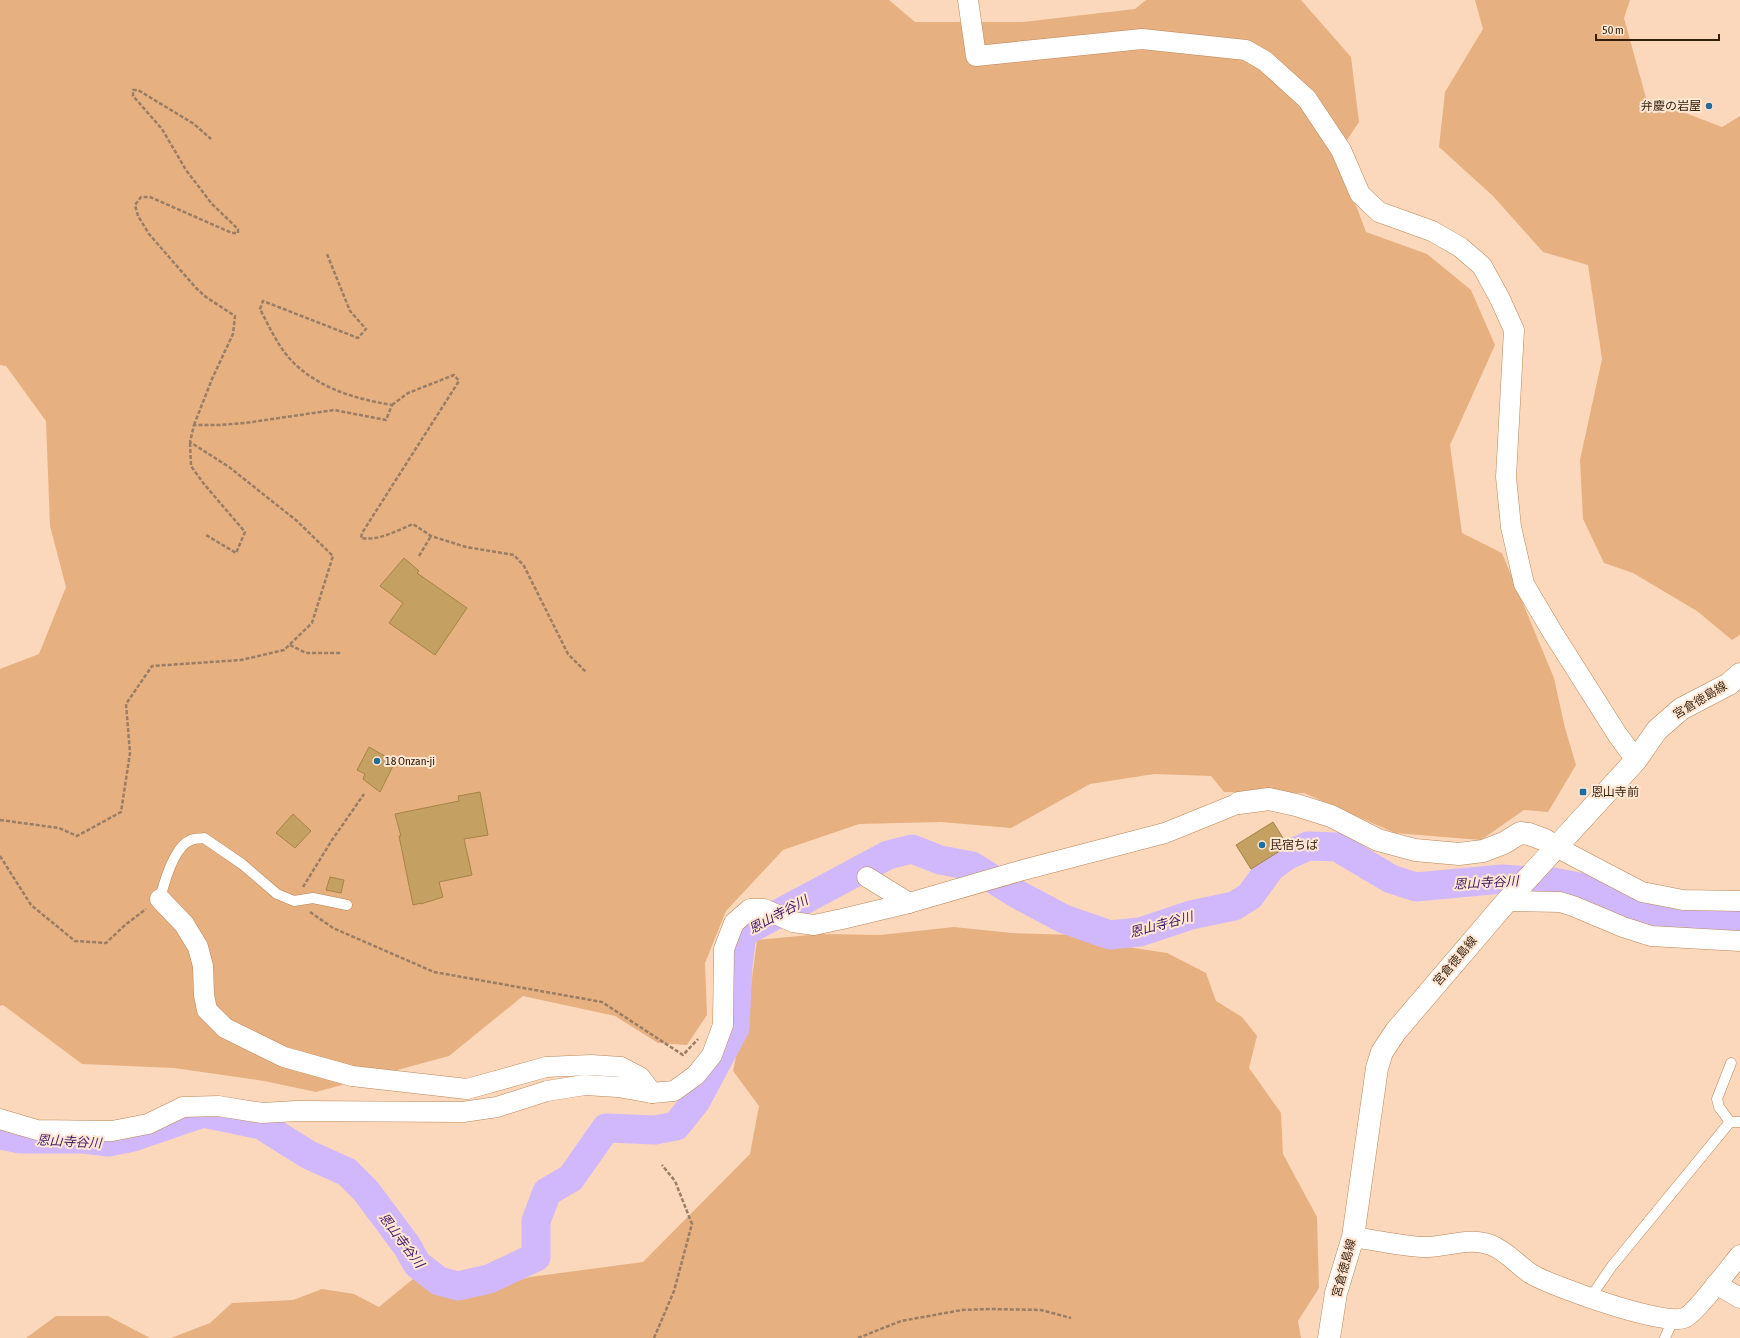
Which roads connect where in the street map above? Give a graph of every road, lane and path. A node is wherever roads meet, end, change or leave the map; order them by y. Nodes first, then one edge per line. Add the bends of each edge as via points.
1 (968, 0) edge
2 (211, 139) dead end
3 (327, 254) dead end
4 (392, 405) junction
5 (194, 425) junction
6 (190, 442) junction
7 (206, 535) dead end
8 (431, 536) junction
9 (419, 556) dead end
10 (290, 645) junction
11 (342, 653) dead end
12 (586, 672) dead end
13 (1740, 674) edge
14 (1636, 760) junction
15 (364, 794) dead end
16 (1238, 803) joint
17 (0, 820) edge
18 (1556, 847) junction
19 (0, 856) edge
20 (866, 877) dead end
21 (1510, 896) junction
22 (160, 899) junction
23 (294, 901) junction
24 (1740, 901) edge
25 (909, 903) junction
26 (346, 905) dead end
27 (1740, 941) edge
28 (701, 1034) dead end
29 (1731, 1063) dead end
30 (652, 1093) junction
31 (0, 1119) edge
32 (1735, 1122) edge
33 (662, 1165) dead end
34 (1353, 1236) junction
35 (1740, 1255) edge
36 (1716, 1284) junction
37 (1590, 1298) junction
38 (1740, 1298) edge
39 (1072, 1318) dead end
40 (1673, 1319) junction
41 (654, 1338) edge
42 (858, 1338) edge
43 (1329, 1338) edge
44 (1665, 1338) edge

1 - 14 street via 976,56 1142,39 1246,50 1265,61 1307,99 1341,150 1360,194 1380,212 1432,231 1460,248 1482,266 1514,330 1506,477 1511,526 1524,584 1612,728
2 - 5 path via 194,124 138,90 132,90 133,96 162,129 186,170 212,204 238,229 238,233 232,233 150,196 141,198 135,205 138,216 149,234 196,288 236,316 233,334
3 - 4 path via 350,311 366,329 358,338 263,301 260,309 278,342 296,366 322,384 359,399
4 - 5 path via 386,420 334,410 219,425
4 - 8 path via 408,393 454,375 459,381 361,538 370,539 413,524
5 - 6 path
6 - 7 path via 191,466 245,532 236,553
6 - 10 path via 229,467 297,521 333,556 312,624
8 - 9 path
8 - 12 path via 466,547 514,555 524,566 568,654
10 - 11 path via 306,653
10 - 17 path via 284,650 241,660 152,666 126,704 130,753 121,812 77,836 59,828
13 - 14 main road, 宮倉徳島線 via 1729,684 1681,709 1657,730
14 - 18 main road, 宮倉徳島線
15 - 23 path
16 - 18 main road via 1269,800 1296,805 1331,816 1378,840 1415,850 1459,854 1482,852 1520,834 1529,834
16 - 25 street via 1165,833
18 - 21 main road, 宮倉徳島線
18 - 24 street via 1642,892 1683,900
19 - 22 path via 31,905 75,941 106,943 124,925
20 - 25 street
21 - 27 street via 1560,902 1651,936
21 - 34 main road, 宮倉徳島線 via 1396,1030 1382,1052 1377,1068
22 - 23 lane via 166,877 182,848 191,840 204,838 242,864 277,894
22 - 30 street via 184,924 198,947 203,966 207,1010 225,1028 284,1057 352,1076 466,1089 546,1067 621,1067 640,1077
23 - 26 lane via 313,898
23 - 28 path via 333,928 434,972 602,1002 683,1055
25 - 30 street via 814,925 793,922 764,909 750,909 734,923 724,949 723,1025 712,1055 696,1075 674,1091
29 - 32 lane via 1717,1099 1719,1107
30 - 31 street via 585,1085 548,1091 498,1107 463,1112 262,1113 218,1106 184,1107 148,1124 112,1131 37,1130
32 - 37 lane via 1612,1266
33 - 41 path via 675,1181 692,1224 674,1291
34 - 37 street via 1421,1247 1472,1241 1491,1245 1533,1274
34 - 43 main road, 宮倉徳島線 via 1336,1293
35 - 36 street
36 - 38 street
36 - 40 street via 1685,1318
37 - 40 street via 1624,1310
39 - 42 path via 1041,1310 962,1310 901,1321
40 - 44 lane

